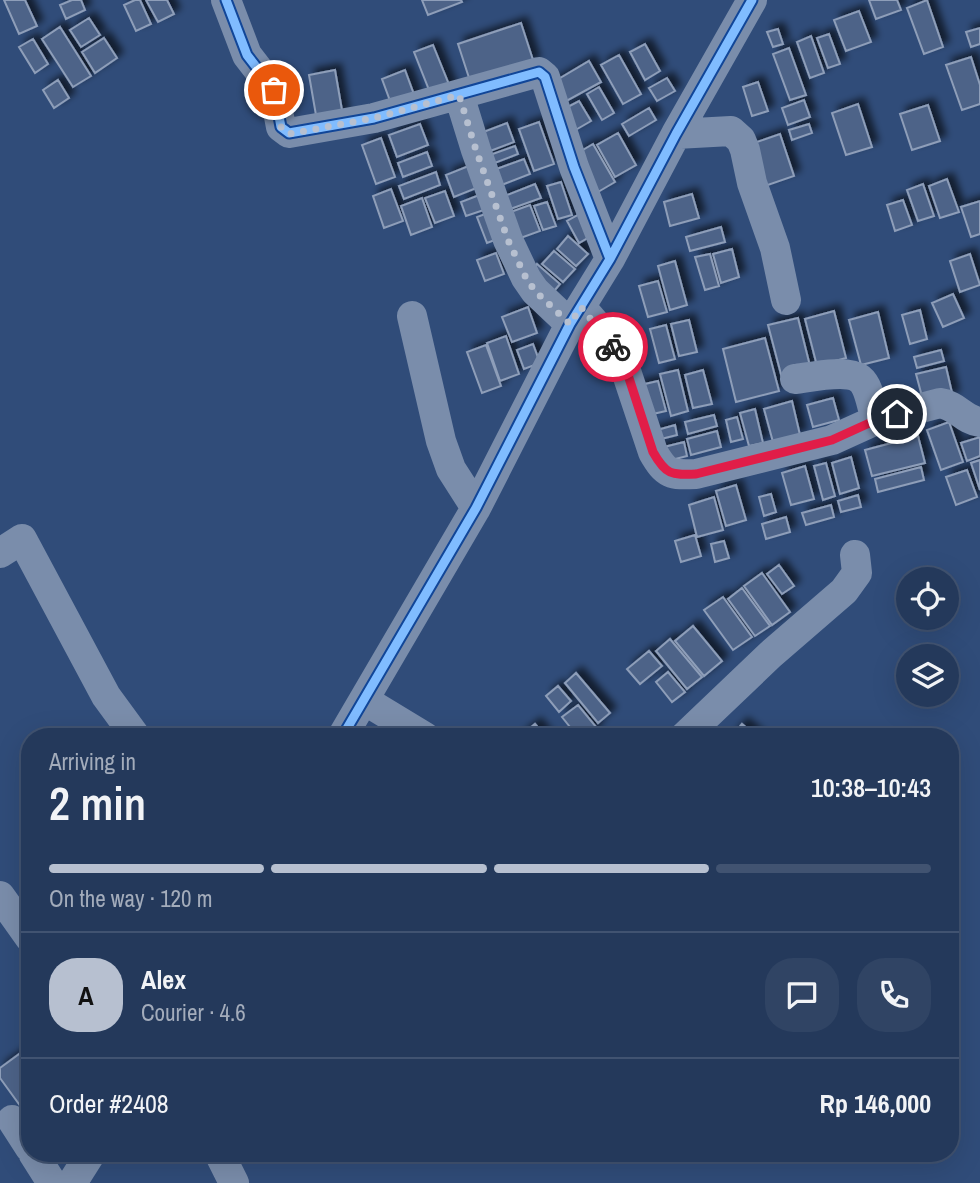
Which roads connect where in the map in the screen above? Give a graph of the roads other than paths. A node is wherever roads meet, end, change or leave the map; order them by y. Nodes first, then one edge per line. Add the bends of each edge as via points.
1 (226, 0) edge
2 (752, 0) edge
3 (459, 95) junction
4 (676, 134) junction
5 (610, 259) junction
6 (786, 300) dead end
7 (412, 316) dead end
8 (576, 316) junction
9 (795, 379) dead end
10 (876, 420) junction
11 (980, 422) edge
12 (476, 508) junction
13 (0, 553) edge
14 (855, 555) dead end
15 (364, 700) junction
16 (129, 728) edge
17 (347, 728) edge
18 (410, 728) edge
19 (693, 728) edge
20 (0, 896) edge
21 (21, 925) edge
22 (12, 1120) dead end
23 (21, 1134) edge
24 (39, 1162) edge
25 (85, 1162) edge
26 (224, 1162) edge
27 (52, 1183) edge
28 (72, 1183) edge
29 (234, 1183) edge

1 - 3 street via 247,55 274,90 281,127 289,134
2 - 4 street
3 - 5 street via 542,74
3 - 8 street via 503,227 526,278 535,291
4 - 5 street
4 - 6 street via 731,131 741,140
5 - 8 street
7 - 12 street via 441,441 451,469
8 - 10 street via 606,336 622,359 653,452 668,472 696,474 791,451 832,440
8 - 12 street
9 - 10 street via 848,374 861,380
10 - 11 street via 940,403
12 - 15 street
13 - 16 street via 22,539 106,696
14 - 19 street via 857,573 844,591
15 - 17 street
15 - 18 street
20 - 21 street
22 - 23 street
24 - 27 street
25 - 28 street
26 - 29 street

